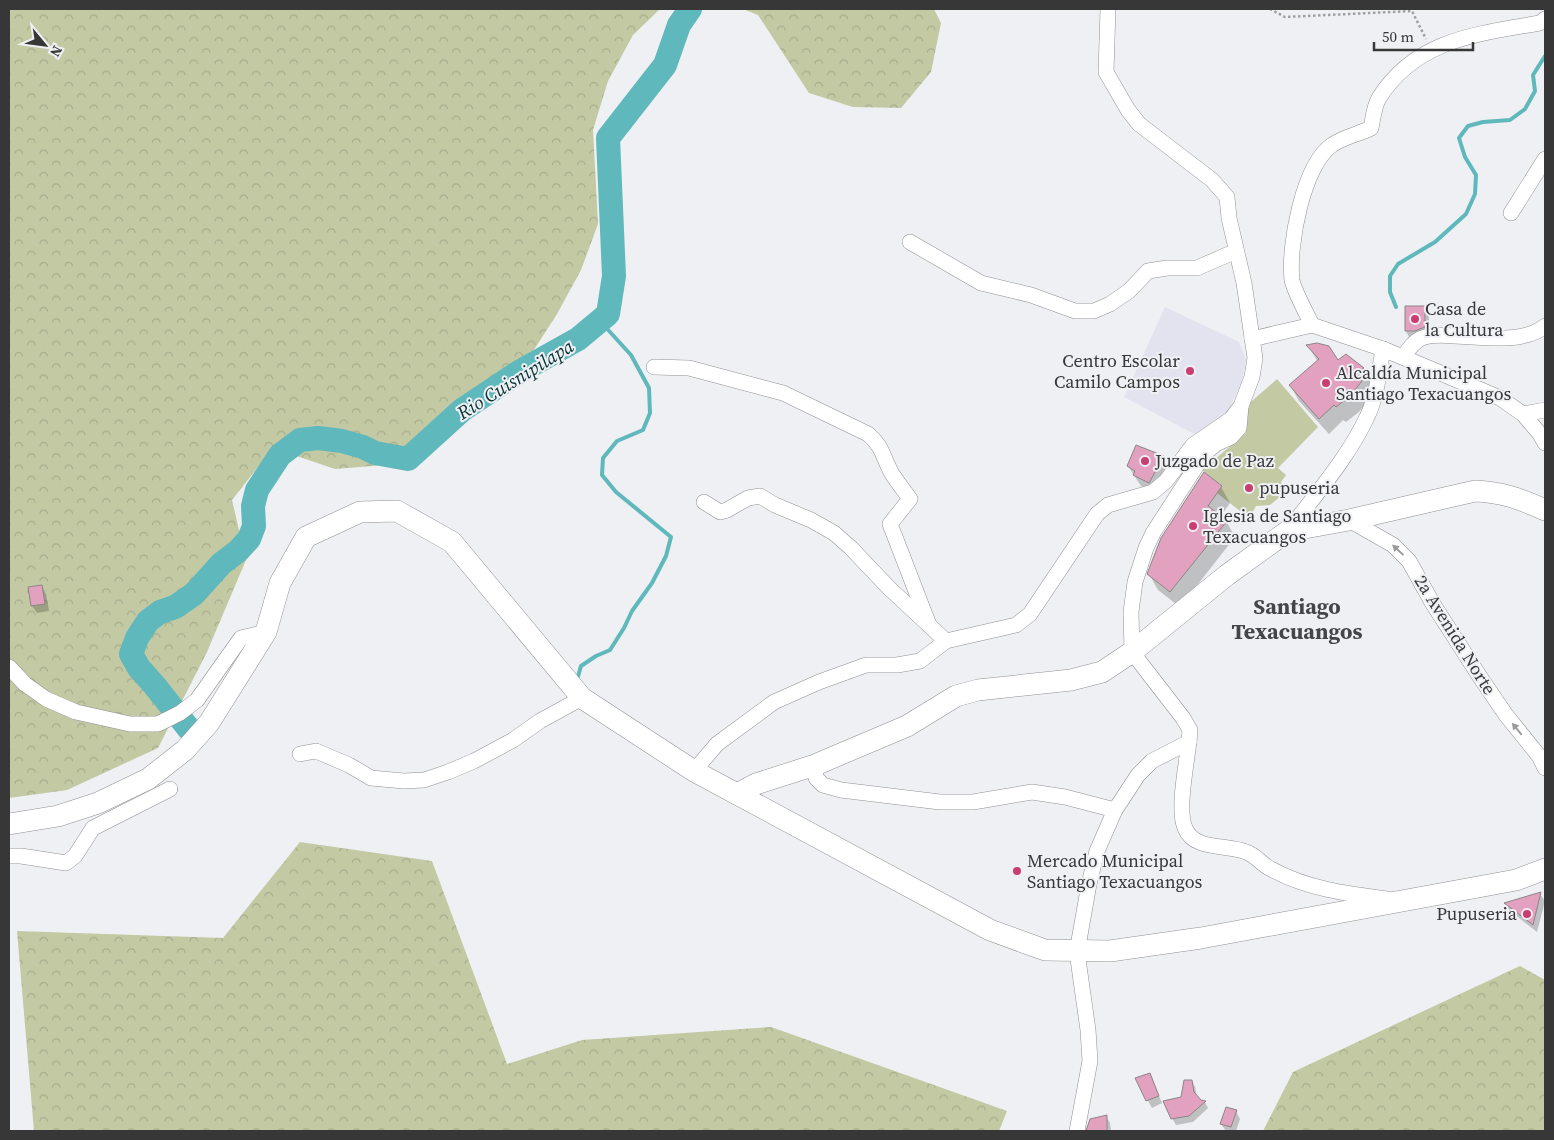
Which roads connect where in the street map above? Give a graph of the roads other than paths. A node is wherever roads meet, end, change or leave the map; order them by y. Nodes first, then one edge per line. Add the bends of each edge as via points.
1 (1108, 9) edge
2 (1545, 19) edge
3 (1545, 160) edge
4 (1511, 213) dead end
5 (910, 242) dead end
6 (1236, 251) junction
7 (1312, 325) junction
8 (1545, 326) edge
9 (1252, 339) junction
10 (1383, 349) junction
11 (1403, 357) junction
12 (654, 367) dead end
13 (1241, 406) junction
14 (1545, 410) edge
15 (1523, 414) junction
16 (1545, 443) edge
17 (704, 502) dead end
18 (1545, 510) edge
19 (1349, 520) junction
20 (1288, 531) junction
21 (929, 625) junction
22 (266, 632) junction
23 (946, 641) junction
24 (1132, 652) junction
25 (9, 667) edge
26 (582, 698) junction
27 (1189, 742) junction
28 (300, 754) dead end
29 (815, 765) junction
30 (1545, 768) edge
31 (694, 771) junction
32 (170, 789) dead end
33 (737, 794) junction
34 (1116, 810) junction
35 (9, 824) edge
36 (9, 856) edge
37 (1545, 869) edge
38 (1400, 900) junction
39 (1077, 952) junction
40 (1077, 1131) edge

1 - 6 street via 1106,72 1139,124 1212,180 1227,197
2 - 7 street via 1540,23 1464,37 1432,49 1400,72 1378,100 1371,128 1332,144 1319,157 1302,197 1293,230 1292,281
3 - 4 street
5 - 6 street via 981,282 1075,311 1094,312 1129,291 1148,271 1197,268
6 - 9 street
7 - 9 street
7 - 10 street
8 - 11 street via 1525,336 1443,335 1423,338 1412,345
9 - 13 street via 1255,358 1252,377
10 - 11 street
10 - 20 street via 1368,416 1349,449
11 - 15 street via 1500,398
12 - 21 street via 689,368 783,392 868,434 877,442 891,472 910,499 890,524
13 - 23 street via 1231,419 1193,445 1166,481 1153,492 1108,505 1097,514 1030,614 1016,624
13 - 24 street via 1238,428 1231,437 1204,454 1146,548 1135,582 1131,612
14 - 15 street
15 - 16 street
17 - 21 street via 720,512 748,498 760,496 811,520 834,533 851,548
18 - 19 street via 1496,492 1475,491
19 - 20 street
30 -> 19 street, 2a Avenida Norte via 1480,677 1409,561 1393,545
20 - 24 street via 1227,575
21 - 23 street
22 - 25 street via 241,638 197,700 158,724 130,724 76,712 46,699
22 - 26 street via 280,583 306,537 360,512 397,511 452,542
22 - 35 street via 208,722 185,750 148,779 98,803 58,816
23 - 31 street via 920,661 866,665 774,702 717,744
24 - 27 street via 1183,718 1190,730
24 - 29 street via 1102,672 1071,680 978,690 956,696 907,726
26 - 28 street via 474,761 424,780 371,778 316,751
26 - 31 street
27 - 34 street via 1152,762 1138,775
27 - 38 street via 1182,814 1185,829 1192,838 1205,845 1246,852 1270,869 1311,886
29 - 33 street via 756,784
29 - 34 street via 816,778 823,785 841,790 940,802 973,802 1032,792 1065,796
31 - 33 street
32 - 36 street via 93,828 75,856 66,863
33 - 39 street via 990,930 1045,950
34 - 39 street via 1097,851
37 - 38 street via 1516,880
38 - 39 street via 1201,938 1110,951
39 - 40 street via 1090,1061

